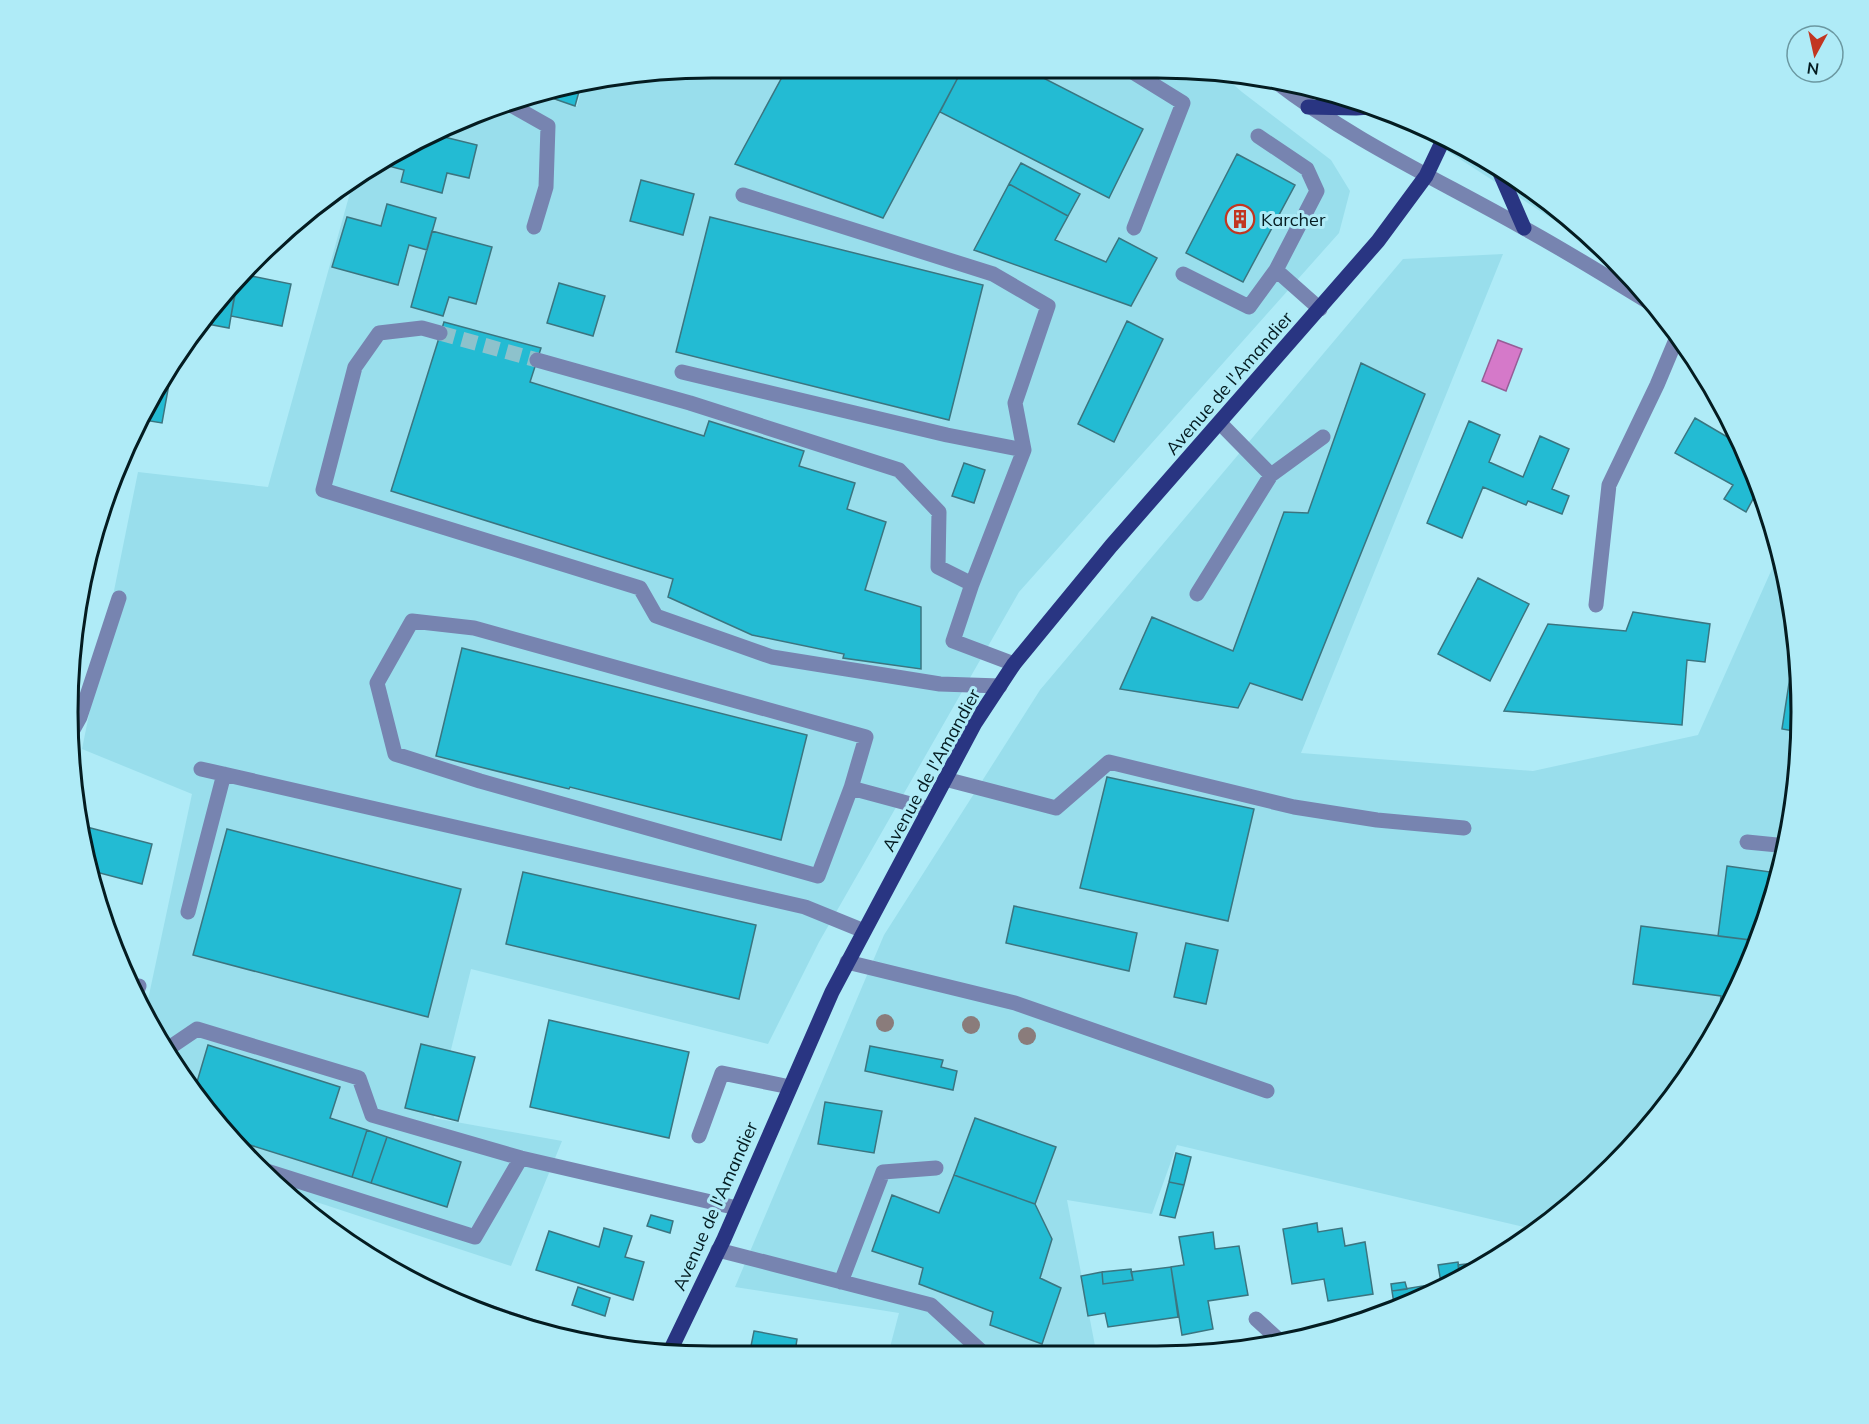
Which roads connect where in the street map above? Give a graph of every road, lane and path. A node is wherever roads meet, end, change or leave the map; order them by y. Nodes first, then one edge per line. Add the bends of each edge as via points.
1 (1143, 78) edge
2 (1289, 92) edge
3 (1308, 107) junction
4 (1347, 108) edge
5 (518, 109) edge
6 (1258, 136) dead end
7 (1441, 145) edge
8 (1426, 176) junction
9 (1504, 182) edge
10 (743, 195) dead end
11 (534, 227) dead end
12 (1134, 228) dead end
13 (1524, 228) junction
14 (1276, 270) junction
15 (1183, 274) dead end
16 (1632, 292) edge
17 (1320, 309) junction
18 (440, 333) tunnel mouth
19 (1674, 345) edge
20 (537, 360) tunnel mouth
21 (682, 372) dead end
22 (1220, 423) junction
23 (1323, 437) dead end
24 (1024, 450) junction
25 (1271, 476) junction
26 (972, 584) junction
27 (1197, 594) dead end
28 (119, 598) dead end
29 (1596, 605) dead end
30 (1014, 664) junction
31 (1000, 686) junction
32 (78, 720) edge
33 (201, 769) dead end
34 (224, 774) junction
35 (945, 779) junction
36 (851, 788) junction
37 (929, 809) junction
38 (1464, 828) dead end
39 (1747, 842) dead end
40 (1777, 845) edge
41 (188, 912) dead end
42 (864, 931) junction
43 (848, 962) junction
44 (173, 1045) edge
45 (790, 1087) junction
46 (1267, 1091) dead end
47 (699, 1136) dead end
48 (521, 1158) junction
49 (936, 1168) dead end
50 (280, 1175) edge
51 (737, 1208) junction
52 (718, 1250) junction
53 (841, 1282) junction
54 (1256, 1319) dead end
55 (1274, 1335) edge
56 (673, 1345) edge
57 (976, 1346) edge

1 - 12 street via 1184,103
2 - 3 street
3 - 4 main road
3 - 8 street
5 - 11 street via 549,126 546,187
6 - 14 street via 1307,169 1317,191
7 - 8 main road, Avenue de l'Amandier
8 - 13 street
8 - 17 main road, Avenue de l'Amandier
9 - 13 main road
10 - 24 street via 993,274 1048,306 1015,403
13 - 16 street
14 - 15 street via 1249,307
14 - 17 street
17 - 22 main road, Avenue de l'Amandier
18 - 31 street via 422,328 379,333 355,367 323,490 640,588 656,616 772,657 940,684
19 - 29 street via 1609,485
20 - 26 street via 690,403 899,470 939,512 938,567
21 - 24 street
22 - 25 street
22 - 30 main road, Avenue de l'Amandier
23 - 25 street
24 - 26 street
25 - 27 street
26 - 30 street via 953,641
28 - 32 street
30 - 31 main road, Avenue de l'Amandier
31 - 35 main road, Avenue de l'Amandier
33 - 34 street
34 - 41 street
34 - 42 street via 806,907
35 - 37 main road, Avenue de l'Amandier
35 - 38 street via 1056,808 1109,762 1294,807
36 - 36 street via 818,876 395,754 377,683 412,621 474,628 866,737
36 - 37 street
37 - 42 main road, Avenue de l'Amandier
39 - 40 street
42 - 43 main road, Avenue de l'Amandier
43 - 45 main road, Avenue de l'Amandier
43 - 46 street via 1015,1003
44 - 48 street via 197,1029 359,1078 372,1114
45 - 47 street via 722,1073
45 - 51 main road, Avenue de l'Amandier
48 - 50 street via 475,1237
48 - 51 street
49 - 53 street via 883,1172
51 - 52 main road, Avenue de l'Amandier
52 - 53 street
52 - 56 main road, Avenue de l'Amandier
53 - 57 street via 931,1305
54 - 55 street

